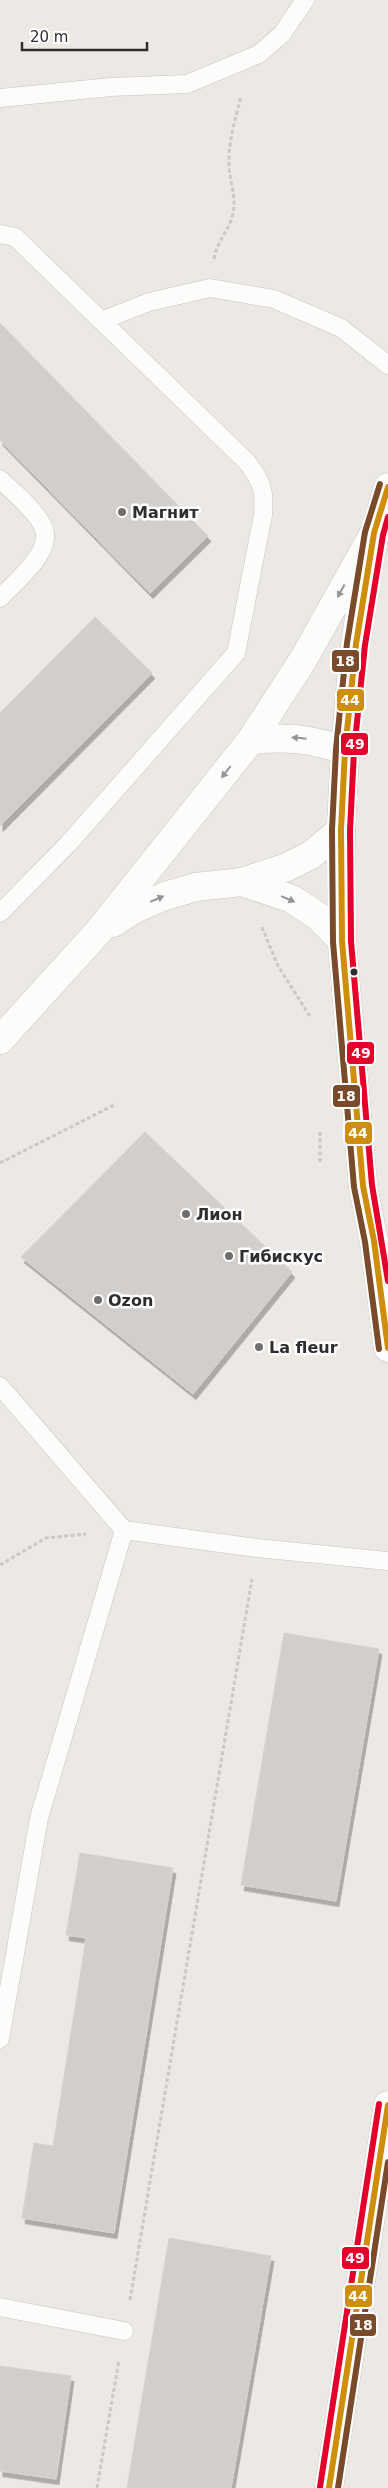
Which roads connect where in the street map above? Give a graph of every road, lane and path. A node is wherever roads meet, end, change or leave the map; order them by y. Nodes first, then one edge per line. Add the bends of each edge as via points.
1 (305, 0) edge
2 (259, 54) junction
3 (0, 98) edge
4 (0, 234) edge
5 (210, 288) junction
6 (101, 321) junction
7 (388, 365) edge
8 (0, 479) edge
9 (388, 487) edge
10 (374, 533) junction
11 (0, 598) edge
12 (251, 740) junction
13 (345, 750) junction
14 (341, 830) junction
15 (242, 882) junction
16 (0, 913) edge
17 (100, 932) junction
18 (342, 941) junction
19 (313, 1022) dead end
20 (0, 1040) edge
21 (116, 1104) dead end
22 (320, 1124) dead end
23 (320, 1162) dead end
24 (0, 1163) edge
25 (388, 1348) edge
26 (0, 1386) edge
27 (124, 1530) junction
28 (258, 1548) junction
29 (388, 1561) edge
30 (0, 1565) edge
31 (0, 2038) edge
32 (388, 2104) edge
33 (0, 2307) edge
34 (124, 2331) junction
35 (98, 2488) edge
36 (329, 2488) edge

1 - 2 lane via 282,34
2 - 3 lane via 187,84 111,86
2 - 5 path via 247,65 231,142 229,164 235,196 232,217 215,252
4 - 6 lane via 15,237
5 - 6 lane via 149,302
5 - 7 lane via 274,299 341,328
6 - 16 lane via 247,462 259,478 265,495 263,515 236,653 68,844
8 - 11 lane via 44,529 45,546 33,564
9 - 10 main road
10 -> 12 main road via 303,660
10 - 13 main road via 356,644
13 -> 12 main road via 300,738
12 -> 17 main road
13 - 14 main road
14 - 15 main road via 311,855
14 - 18 main road
17 -> 15 main road via 135,909 164,896 196,887
15 -> 18 main road via 292,899 319,917
15 - 19 path via 278,966
17 - 20 main road
18 - 25 main road via 363,1186
21 - 24 path
22 - 23 path
26 - 27 lane
27 - 28 lane
27 - 30 path via 46,1538
27 - 31 lane via 39,1818
28 - 29 lane
28 - 34 path
32 - 36 main road
33 - 34 lane
34 - 35 path

